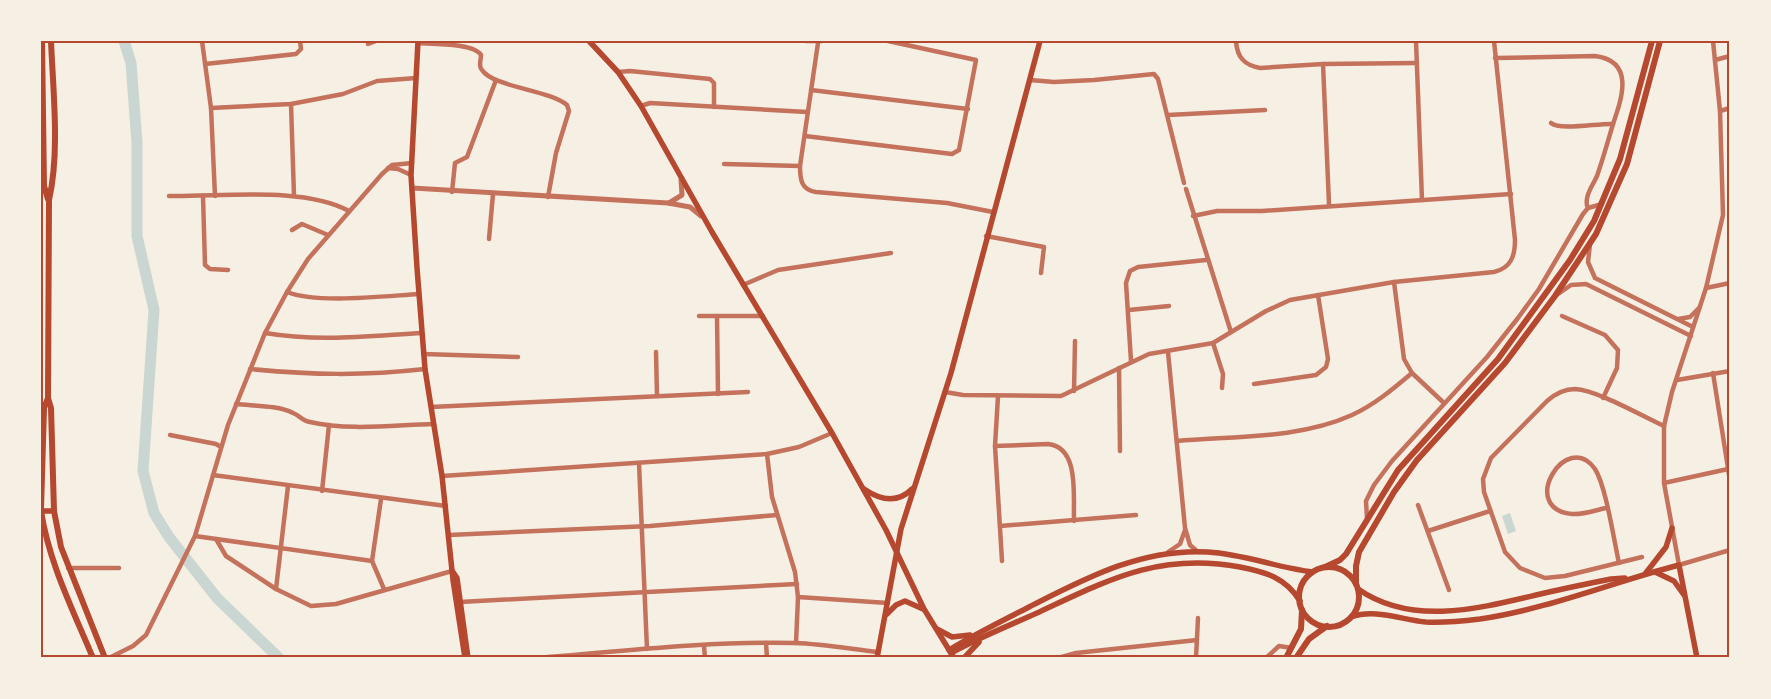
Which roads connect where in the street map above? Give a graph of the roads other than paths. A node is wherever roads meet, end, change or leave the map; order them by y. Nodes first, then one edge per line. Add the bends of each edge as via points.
1 (42, 41) edge
2 (51, 41) edge
3 (202, 41) edge
4 (300, 41) edge
5 (376, 41) edge
6 (590, 41) edge
7 (806, 41) edge
8 (888, 41) edge
9 (1040, 41) edge
10 (1236, 41) edge
11 (1416, 41) edge
12 (1494, 41) edge
13 (1652, 41) edge
14 (1660, 41) edge
15 (1713, 41) edge
16 (418, 42) edge
17 (820, 42) edge
18 (368, 44) dead end
19 (1730, 56) edge
20 (1495, 58) junction
21 (1715, 60) junction
22 (1418, 63) junction
23 (205, 64) junction
24 (1323, 64) junction
25 (618, 72) junction
26 (42, 78) edge
27 (416, 78) junction
28 (496, 80) junction
29 (1030, 80) junction
30 (811, 90) junction
31 (290, 104) junction
32 (640, 106) junction
33 (714, 107) junction
34 (211, 108) junction
35 (1730, 108) edge
36 (968, 109) junction
37 (1266, 110) dead end
38 (1720, 111) junction
39 (808, 112) junction
40 (1168, 115) junction
41 (1551, 123) dead end
42 (1614, 124) junction
43 (42, 130) edge
44 (805, 136) junction
45 (42, 156) edge
46 (412, 163) junction
47 (724, 164) dead end
48 (800, 166) junction
49 (388, 168) junction
50 (411, 175) junction
51 (681, 179) junction
52 (1184, 182) dead end
53 (412, 188) junction
54 (1186, 189) dead end
55 (452, 192) junction
56 (493, 194) junction
57 (1511, 194) junction
58 (169, 196) dead end
59 (203, 196) junction
60 (215, 196) junction
61 (294, 196) junction
62 (548, 197) junction
63 (49, 200) junction
64 (1422, 200) junction
65 (668, 203) junction
66 (1329, 204) junction
67 (1602, 204) junction
68 (1588, 208) junction
69 (349, 211) junction
70 (993, 212) junction
71 (1730, 214) edge
72 (1723, 215) junction
73 (1193, 216) junction
74 (703, 218) junction
75 (292, 230) dead end
76 (328, 235) junction
77 (986, 236) junction
78 (489, 239) dead end
79 (1590, 243) junction
80 (891, 253) dead end
81 (1206, 260) junction
82 (228, 270) dead end
83 (1041, 273) dead end
84 (1394, 282) junction
85 (1730, 283) edge
86 (743, 285) junction
87 (1706, 288) junction
88 (287, 292) junction
89 (419, 294) junction
90 (1318, 295) junction
91 (1555, 296) junction
92 (1169, 306) dead end
93 (1700, 307) junction
94 (1129, 310) junction
95 (699, 316) dead end
96 (718, 316) junction
97 (763, 316) junction
98 (1562, 316) dead end
99 (1677, 319) junction
100 (1694, 328) junction
101 (1231, 332) junction
102 (265, 333) junction
103 (422, 333) junction
104 (1691, 336) junction
105 (1075, 341) dead end
106 (1213, 343) junction
107 (656, 352) dead end
108 (1168, 352) junction
109 (424, 354) junction
110 (518, 357) dead end
111 (1131, 361) junction
112 (1120, 368) junction
113 (250, 369) junction
114 (425, 369) junction
115 (1730, 371) edge
116 (1713, 373) junction
117 (1412, 374) junction
118 (1678, 380) junction
119 (1254, 384) dead end
120 (1222, 388) dead end
121 (1074, 391) junction
122 (748, 392) dead end
123 (945, 392) junction
124 (718, 394) junction
125 (657, 396) junction
126 (998, 396) junction
127 (45, 398) edge
128 (1603, 398) junction
129 (1444, 403) junction
130 (236, 404) junction
131 (431, 407) junction
132 (434, 424) junction
133 (329, 425) junction
134 (1664, 426) junction
135 (1730, 427) edge
136 (1723, 428) junction
137 (832, 433) junction
138 (170, 435) dead end
139 (1177, 441) junction
140 (221, 446) junction
141 (995, 446) junction
142 (1120, 451) dead end
143 (766, 454) junction
144 (639, 462) junction
145 (1728, 470) junction
146 (213, 475) junction
147 (442, 476) junction
148 (1730, 481) edge
149 (1664, 483) junction
150 (288, 486) junction
151 (913, 487) junction
152 (863, 488) junction
153 (322, 490) junction
154 (381, 499) junction
155 (1418, 505) dead end
156 (446, 506) junction
157 (1606, 508) junction
158 (41, 510) edge
159 (54, 511) junction
160 (1490, 511) junction
161 (778, 515) junction
162 (1136, 515) dead end
163 (1368, 518) junction
164 (1074, 521) junction
165 (1000, 526) junction
166 (643, 527) junction
167 (1185, 528) junction
168 (1672, 528) junction
169 (1428, 531) junction
170 (449, 535) junction
171 (195, 536) junction
172 (216, 539) junction
173 (279, 548) junction
174 (1730, 550) edge
175 (1198, 552) junction
176 (896, 554) junction
177 (1165, 554) junction
178 (1642, 557) dead end
179 (372, 561) junction
180 (1002, 561) dead end
181 (1619, 563) junction
182 (1679, 565) junction
183 (67, 568) junction
184 (119, 568) dead end
185 (1325, 568) junction
186 (452, 571) junction
187 (1654, 571) junction
188 (1313, 572) junction
189 (1645, 574) junction
190 (1629, 578) junction
191 (797, 584) junction
192 (1357, 586) junction
193 (276, 589) junction
194 (384, 589) junction
195 (1449, 590) dead end
196 (644, 593) junction
197 (798, 597) junction
198 (1685, 597) junction
199 (1300, 601) junction
200 (460, 602) junction
201 (888, 602) junction
202 (923, 609) junction
203 (1302, 609) junction
204 (886, 615) junction
205 (1351, 617) junction
206 (1198, 618) dead end
207 (933, 626) junction
208 (1327, 626) junction
209 (978, 632) junction
210 (984, 637) junction
211 (1197, 640) junction
212 (766, 643) junction
213 (796, 643) junction
214 (704, 646) junction
215 (1292, 648) junction
216 (647, 649) junction
217 (951, 654) edge
218 (878, 655) edge
219 (93, 658) edge
220 (107, 658) edge
221 (467, 658) edge
222 (536, 658) edge
223 (705, 658) edge
224 (767, 658) edge
225 (964, 658) edge
226 (1058, 658) edge
227 (1196, 658) edge
228 (1266, 658) edge
229 (1286, 658) edge
230 (1296, 658) edge
231 (1697, 658) edge

1 - 26 main road
2 - 63 main road via 54,126
3 - 23 street
4 - 23 street via 298,54
5 - 18 street
6 - 25 main road
7 - 17 street
8 - 36 street via 976,60
9 - 29 main road
10 - 24 street via 1239,56 1250,66
11 - 22 street
12 - 20 street
13 - 67 main road via 1620,159
14 - 79 main road via 1627,164 1613,200
15 - 21 street
16 - 27 main road
16 - 28 street via 476,49 481,55 482,71
17 - 30 street
19 - 21 street
20 - 42 street via 1595,56 1608,59 1619,70 1624,86
20 - 57 street
21 - 38 street
22 - 24 street
22 - 64 street
23 - 34 street
24 - 66 street
25 - 32 main road
25 - 33 street via 710,79 714,84
26 - 43 main road
27 - 31 street via 377,81 343,94
27 - 46 main road
28 - 55 street via 467,157 456,163
28 - 62 street via 537,92 565,103 568,108
29 - 40 street via 1054,82 1154,74
29 - 70 main road
30 - 36 street
30 - 39 street
31 - 34 street
31 - 61 street
32 - 33 street via 650,103
32 - 51 main road
33 - 39 street
34 - 60 street
35 - 38 street
36 - 44 street via 961,148 952,154
37 - 40 street
38 - 72 street
39 - 44 street
40 - 52 street
41 - 42 street via 1562,127
42 - 68 street via 1587,198
43 - 45 main road
44 - 48 street
45 - 63 main road via 44,186
46 - 49 street via 398,163
46 - 50 main road
47 - 48 street
48 - 70 street via 804,187 816,192 947,202
49 - 50 street
49 - 69 street
50 - 53 main road
51 - 65 street via 682,196
51 - 74 main road
53 - 55 street
53 - 89 main road
54 - 73 street
55 - 56 street
56 - 62 street
56 - 78 street
57 - 64 street
57 - 84 street via 1515,249 1506,267 1494,272
58 - 59 street
59 - 60 street
59 - 82 street via 205,265 210,269
60 - 61 street
61 - 69 street via 330,203
62 - 65 street
63 - 127 main road
64 - 66 street
65 - 74 street via 690,207
66 - 73 street via 1262,211 1217,211
67 - 68 street
67 - 163 main road via 1570,260 1529,319 1498,359 1404,464
68 - 129 street via 1518,318
69 - 76 street
70 - 77 main road
71 - 72 street
72 - 87 street
73 - 81 street
74 - 86 main road
75 - 76 street via 302,224
76 - 88 street
77 - 83 street via 1044,247
77 - 123 main road
79 - 91 main road
79 - 99 street via 1588,262 1595,278
80 - 86 street via 778,270
81 - 94 street via 1134,268 1126,279
81 - 101 street
84 - 90 street
84 - 117 street via 1401,345
85 - 87 street
86 - 97 main road
87 - 93 street
88 - 89 street via 296,296 352,298
88 - 102 street
89 - 103 main road
90 - 101 street via 1273,307
90 - 119 street via 1328,359 1326,367 1316,374
91 - 104 street via 1568,286 1586,284
91 - 192 main road via 1505,363 1403,479 1359,552
92 - 94 street
93 - 99 street via 1690,317
93 - 100 street
94 - 111 street
95 - 96 street
96 - 97 street
96 - 124 street
97 - 137 main road
98 - 128 street via 1605,335 1618,350 1617,368
99 - 100 street
100 - 104 street
101 - 106 street
102 - 103 street via 334,339
102 - 113 street
103 - 109 main road
104 - 118 street
105 - 121 street
106 - 108 street
106 - 120 street via 1223,374
107 - 125 street
108 - 111 street via 1149,354
108 - 139 street
109 - 110 street
109 - 114 main road
111 - 112 street
112 - 121 street
112 - 142 street
113 - 114 street via 339,376
113 - 130 street
114 - 131 main road
115 - 116 street
116 - 118 street
116 - 136 street
117 - 129 street
117 - 139 street via 1382,397 1338,420 1284,433
118 - 134 street
121 - 126 street via 1054,398
122 - 124 street
123 - 126 street
123 - 151 main road
124 - 125 street
125 - 131 street
126 - 141 street
127 - 158 main road
127 - 159 main road via 51,408
128 - 134 street
128 - 160 street via 1574,389 1557,393 1547,401 1491,458 1483,479
129 - 163 street via 1374,485 1366,501
130 - 133 street via 293,412 302,420
130 - 140 street
131 - 132 main road
132 - 133 street
132 - 147 main road
133 - 153 street
134 - 149 street
135 - 136 street
136 - 145 street
137 - 143 street via 799,447
137 - 152 main road
138 - 140 street
139 - 167 street
140 - 146 street
141 - 164 street via 1048,444 1066,452 1071,464
141 - 165 street
143 - 144 street
143 - 161 street
144 - 147 street
144 - 166 street
145 - 148 street
145 - 149 street
146 - 150 street
146 - 171 street
147 - 156 main road
149 - 168 street
150 - 153 street
150 - 173 street
151 - 152 main road via 904,495 891,499 877,497
151 - 176 main road
152 - 176 main road
153 - 154 street
154 - 156 street
154 - 179 street
155 - 169 street
156 - 170 main road
157 - 157 street via 1576,514 1561,510 1552,503 1547,484 1560,464 1581,458 1588,462 1599,478
157 - 181 street
158 - 159 main road
158 - 219 main road via 44,532 57,573
159 - 183 main road
160 - 169 street
160 - 181 street via 1505,552 1520,568 1532,574 1545,578 1565,576
161 - 166 street
161 - 191 street
162 - 164 street
163 - 185 main road via 1346,554
164 - 165 street
165 - 180 street
166 - 170 street
166 - 196 street
167 - 175 street via 1190,545
167 - 177 street via 1178,546
168 - 182 street
168 - 189 main road via 1666,547
169 - 195 street
170 - 186 main road
171 - 172 street
171 - 220 street via 146,635 133,646
172 - 173 street
172 - 193 street via 226,556
173 - 179 street
173 - 193 street
174 - 182 street
175 - 177 main road
175 - 188 main road via 1225,554
176 - 201 main road
176 - 202 main road
177 - 209 main road via 1126,563 1092,576
178 - 181 street
179 - 194 street
182 - 187 main road
182 - 198 main road
183 - 184 street
183 - 220 main road
185 - 188 main road
185 - 192 main road via 1340,569
186 - 194 street
186 - 200 main road via 457,578
186 - 221 main road
187 - 189 main road
187 - 198 main road via 1674,581
188 - 199 main road via 1302,585
189 - 190 main road
190 - 192 main road via 1446,611 1394,606 1377,601
190 - 205 main road via 1479,619 1428,622 1367,613
191 - 196 street
191 - 197 street
192 - 205 main road via 1358,604
193 - 194 street via 311,606 336,604
196 - 200 street
196 - 216 street
197 - 201 street
197 - 213 street
198 - 231 main road
199 - 203 main road
199 - 210 main road via 1281,579 1249,568 1207,562 1164,564 1127,573
200 - 221 main road
201 - 204 main road
202 - 204 main road via 905,601
202 - 207 main road
203 - 208 main road via 1309,619
203 - 215 main road via 1301,629
204 - 218 main road
205 - 208 main road via 1336,626
206 - 211 street
207 - 209 main road via 952,638
207 - 217 main road
208 - 230 main road via 1309,639
209 - 217 main road
210 - 217 main road
210 - 225 main road
211 - 226 street
211 - 227 street
212 - 213 street
212 - 214 street
212 - 224 street
213 - 218 street
214 - 216 street
214 - 223 street
215 - 228 street via 1279,646
215 - 229 main road
216 - 222 street

